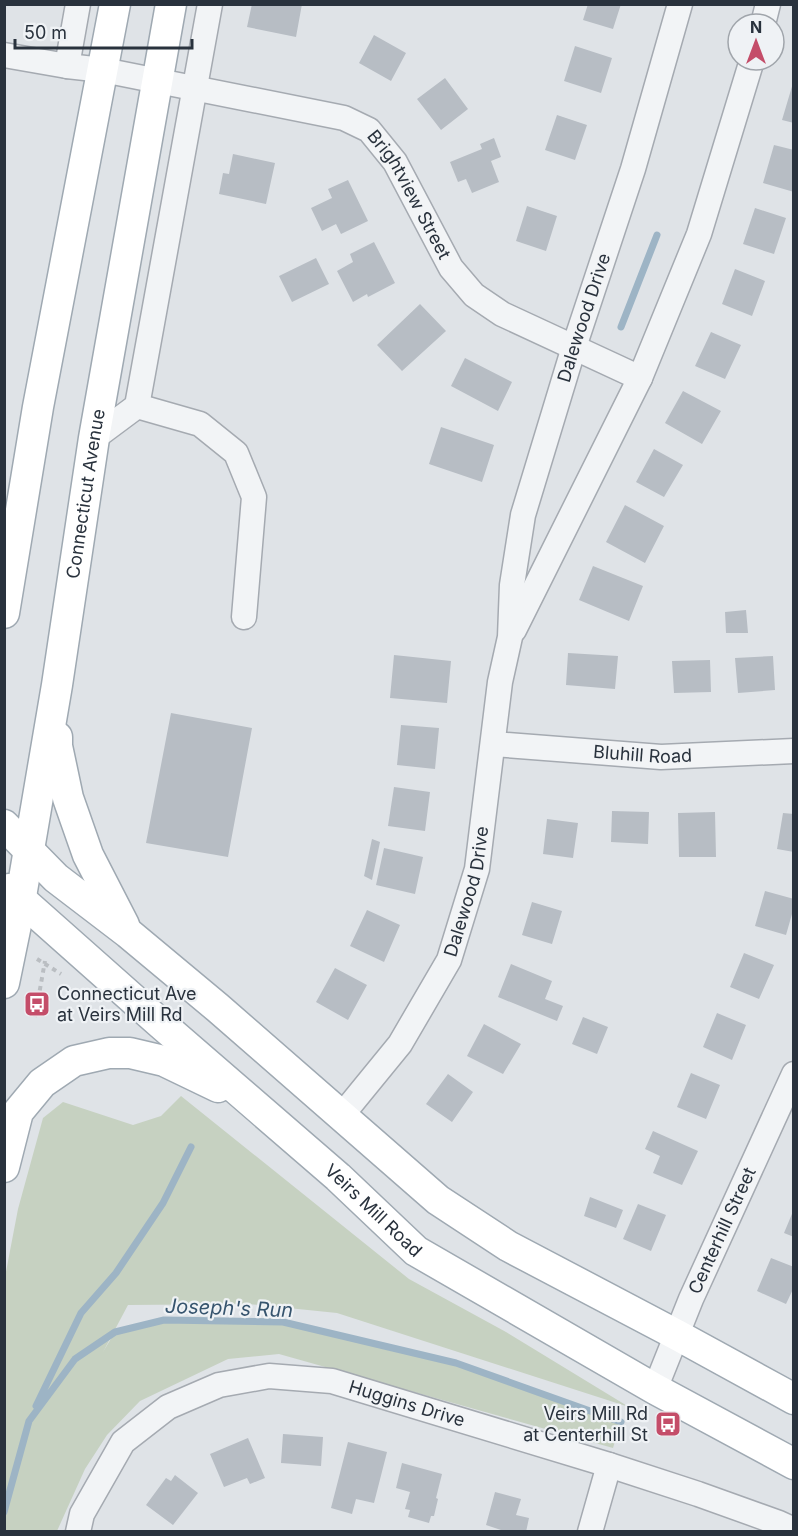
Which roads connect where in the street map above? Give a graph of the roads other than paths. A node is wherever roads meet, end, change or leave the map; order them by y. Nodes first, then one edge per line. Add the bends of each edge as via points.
1 (78, 4) edge
2 (115, 4) edge
3 (171, 4) edge
4 (210, 4) edge
5 (680, 4) edge
6 (4, 55) edge
7 (67, 66) junction
8 (103, 70) junction
9 (748, 72) edge
10 (157, 81) junction
11 (195, 89) junction
12 (574, 347) junction
13 (640, 378) junction
14 (137, 406) junction
15 (94, 438) junction
16 (4, 613) edge
17 (244, 617) dead end
18 (510, 637) junction
19 (57, 686) junction
20 (493, 744) junction
21 (794, 751) edge
22 (4, 825) edge
23 (28, 849) junction
24 (13, 892) edge
25 (128, 933) junction
26 (4, 983) edge
27 (794, 1074) edge
28 (253, 1104) junction
29 (342, 1115) junction
30 (4, 1167) edge
31 (677, 1335) junction
32 (655, 1389) junction
33 (794, 1399) edge
34 (794, 1464) edge
35 (609, 1465) junction
36 (794, 1530) edge
37 (78, 1532) edge
38 (590, 1532) edge

1 - 7 street
2 - 8 main road
3 - 10 main road, Connecticut Avenue
4 - 11 street
5 - 12 street, Dalewood Drive via 633,169
6 - 7 street, Brightview Street
7 - 8 street, Brightview Street
8 - 10 street, Brightview Street
8 - 16 main road via 38,407
9 - 13 street, Dalewood Drive via 699,234
10 - 11 street, Brightview Street
10 - 15 main road, Connecticut Avenue
11 - 12 street, Brightview Street via 344,118 369,130 395,162 451,268 474,295 502,315
11 - 14 street
12 - 13 street, Brightview Street
12 - 18 street, Dalewood Drive via 523,515 512,585
13 - 18 street, Dalewood Drive
14 - 15 street
14 - 17 street via 200,424 236,453 254,497
15 - 19 main road, Connecticut Avenue
18 - 20 street, Dalewood Drive
19 - 23 main road, Connecticut Avenue
19 - 25 main road via 57,746 69,798 88,855
20 - 21 street, Bluhill Road via 661,757
20 - 29 street, Dalewood Drive via 477,869 449,960 400,1044
22 - 23 main road
23 - 24 main road, Connecticut Avenue
23 - 25 main road via 56,878
24 - 26 main road, Connecticut Avenue
24 - 28 main road, Veirs Mill Road
25 - 29 main road
27 - 31 street, Centerhill Street
28 - 30 main road via 164,1061 130,1053 109,1053 74,1061 42,1083 18,1112
28 - 32 main road, Veirs Mill Road via 416,1251
29 - 31 main road via 438,1200 508,1246
31 - 32 street, Centerhill Street
31 - 33 main road
32 - 34 main road, Veirs Mill Road
35 - 36 street, Huggins Drive
35 - 37 street, Huggins Drive via 332,1381 269,1376 219,1385 168,1407 123,1442 82,1514
35 - 38 street

